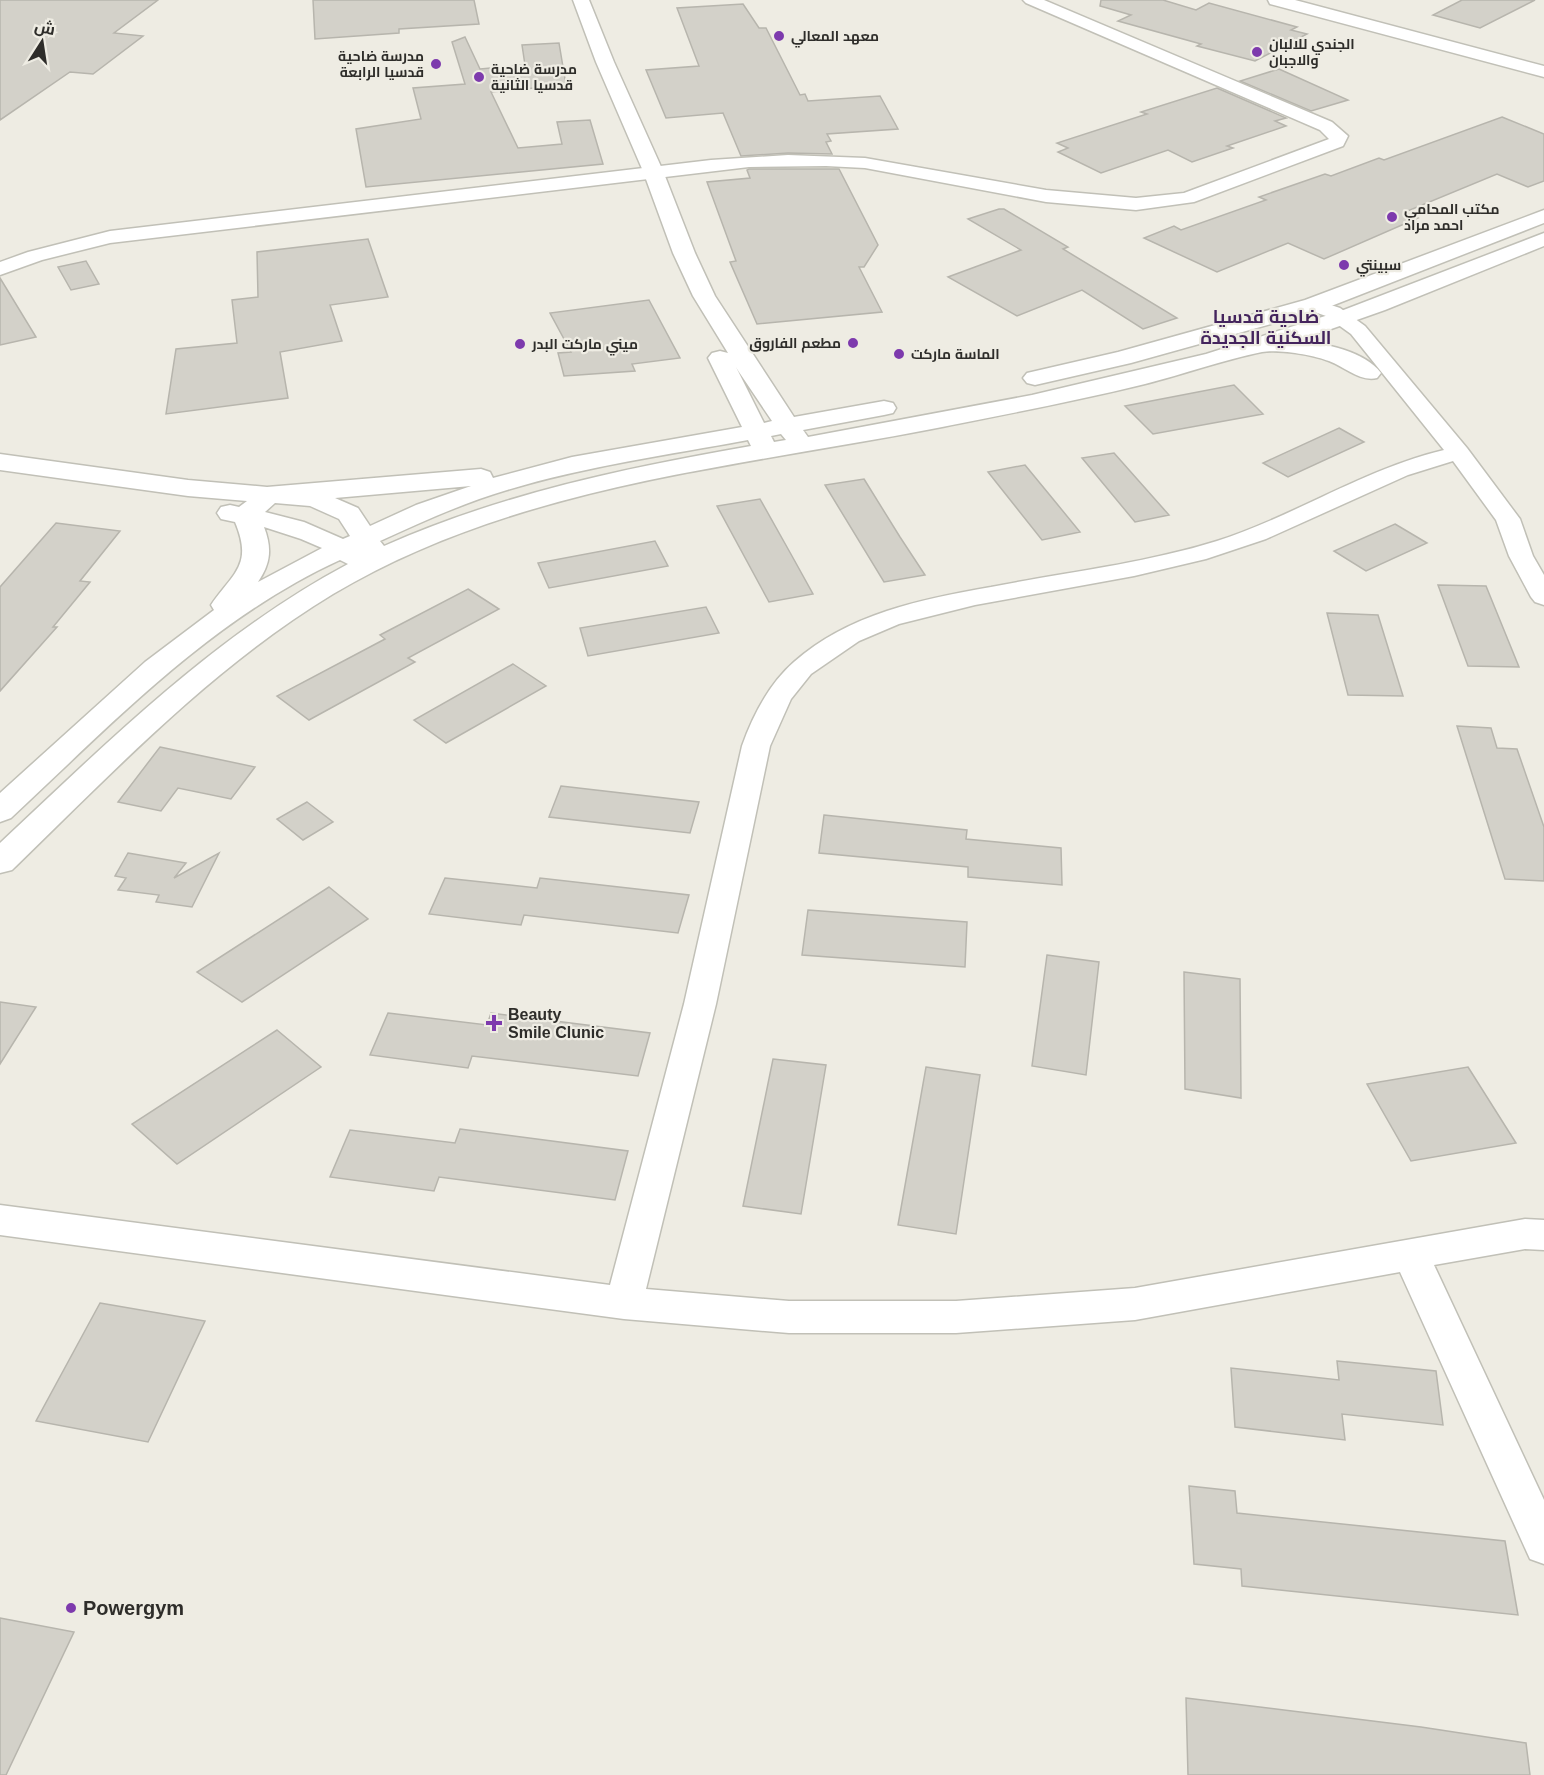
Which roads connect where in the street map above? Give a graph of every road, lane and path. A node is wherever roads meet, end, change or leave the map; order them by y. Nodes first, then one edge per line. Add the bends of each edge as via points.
1 (1030, 0) edge
2 (1276, 0) edge
3 (1327, 0) edge
4 (577, 4) edge
5 (1544, 58) edge
6 (1544, 72) edge
7 (643, 172) junction
8 (640, 194) dead end
9 (670, 213) junction
10 (1544, 216) edge
11 (1544, 239) edge
12 (674, 254) junction
13 (0, 269) edge
14 (1327, 316) junction
15 (1256, 347) junction
16 (1369, 373) junction
17 (740, 374) junction
18 (787, 424) junction
19 (761, 441) junction
20 (801, 446) junction
21 (1448, 455) junction
22 (0, 462) edge
23 (572, 465) junction
24 (0, 478) edge
25 (272, 494) junction
26 (245, 515) junction
27 (342, 548) junction
28 (369, 554) junction
29 (1544, 597) edge
30 (206, 628) junction
31 (0, 811) edge
32 (0, 862) edge
33 (0, 1220) edge
34 (1538, 1230) edge
35 (1411, 1255) junction
36 (624, 1303) junction
37 (1544, 1545) edge

1 - 7 street via 1326,126 1339,136 1337,142 1187,198 1136,204 1046,196 837,160
2 - 6 main road
3 - 5 main road
4 - 7 main road
7 - 8 main road
7 - 9 main road
7 - 13 street via 110,237 53,250
9 - 12 main road
9 - 12 main road via 650,220
10 - 14 main road
11 - 14 main road
12 - 17 main road
14 - 15 main road
14 - 16 street
14 - 18 main road via 1018,382
14 - 21 street via 1366,338
15 - 16 main road via 1290,346 1327,352
15 - 20 main road via 1143,378
16 - 21 street
17 - 18 main road
17 - 19 main road
18 - 19 main road
18 - 20 main road
19 - 20 main road
19 - 23 main road
19 - 28 main road via 515,504
21 - 29 street via 1485,521 1521,556
21 - 36 street via 1405,467 1227,545 1164,562 926,608 878,622 842,639 810,661 785,686 767,714 756,746 700,1004
22 - 25 main road via 188,488
23 - 25 main road via 423,484
23 - 28 main road via 425,511
24 - 26 main road
25 - 26 main road
25 - 28 main road via 315,499 349,514
26 - 27 main road via 306,532
26 - 30 main road via 258,552 253,571
27 - 28 main road
27 - 30 main road via 304,566
28 - 32 main road via 206,670
30 - 31 main road via 155,668
33 - 36 street
34 - 35 street
35 - 36 street via 1135,1304 956,1317 789,1317
35 - 37 street

